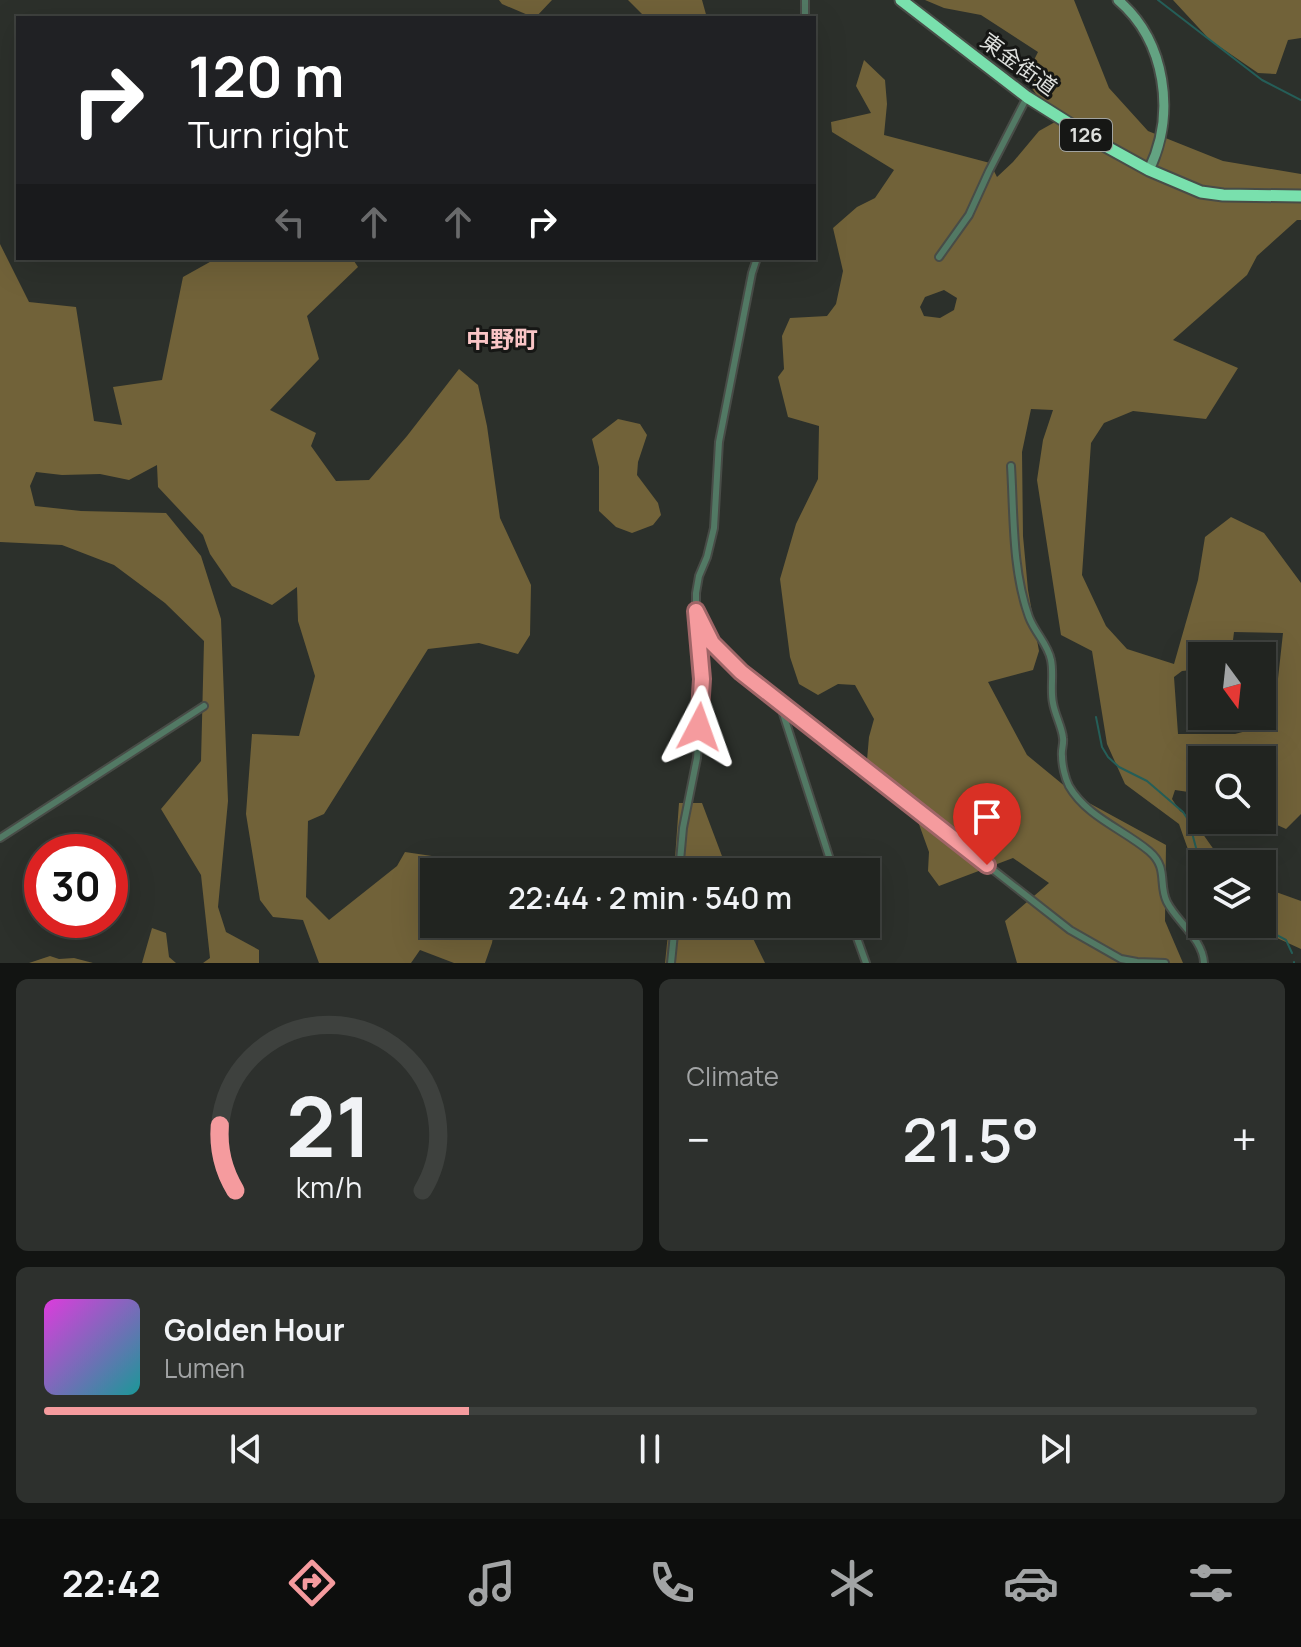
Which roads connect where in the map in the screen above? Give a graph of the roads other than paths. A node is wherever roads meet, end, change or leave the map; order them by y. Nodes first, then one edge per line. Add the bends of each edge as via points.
1 (901, 0) edge
2 (1118, 0) edge
3 (1027, 97) junction
4 (1149, 170) junction
5 (1301, 196) edge
6 (939, 257) dead end
7 (756, 260) edge
8 (1011, 466) dead end
9 (696, 611) junction
10 (779, 701) junction
11 (204, 706) dead end
12 (0, 838) edge
13 (680, 858) edge
14 (829, 858) edge
15 (674, 938) edge
16 (857, 938) edge
17 (671, 963) edge
18 (866, 963) edge
19 (1165, 963) edge
20 (1204, 963) edge

1 - 3 highway, 東金街道 / 126
2 - 4 main road via 1146,33 1163,84 1164,118
3 - 4 highway, 東金街道 / 126
3 - 6 street via 969,215
4 - 5 highway, 東金街道 / 126 via 1201,192
7 - 9 street via 719,442 714,528 699,576
8 - 20 street via 1021,586 1029,618 1049,651 1066,780 1081,801 1156,858 1168,904 1199,946
9 - 10 street via 712,643
9 - 13 street via 702,695
10 - 14 street
10 - 19 street via 1070,930 1121,959
11 - 12 street
15 - 17 street
16 - 18 street

